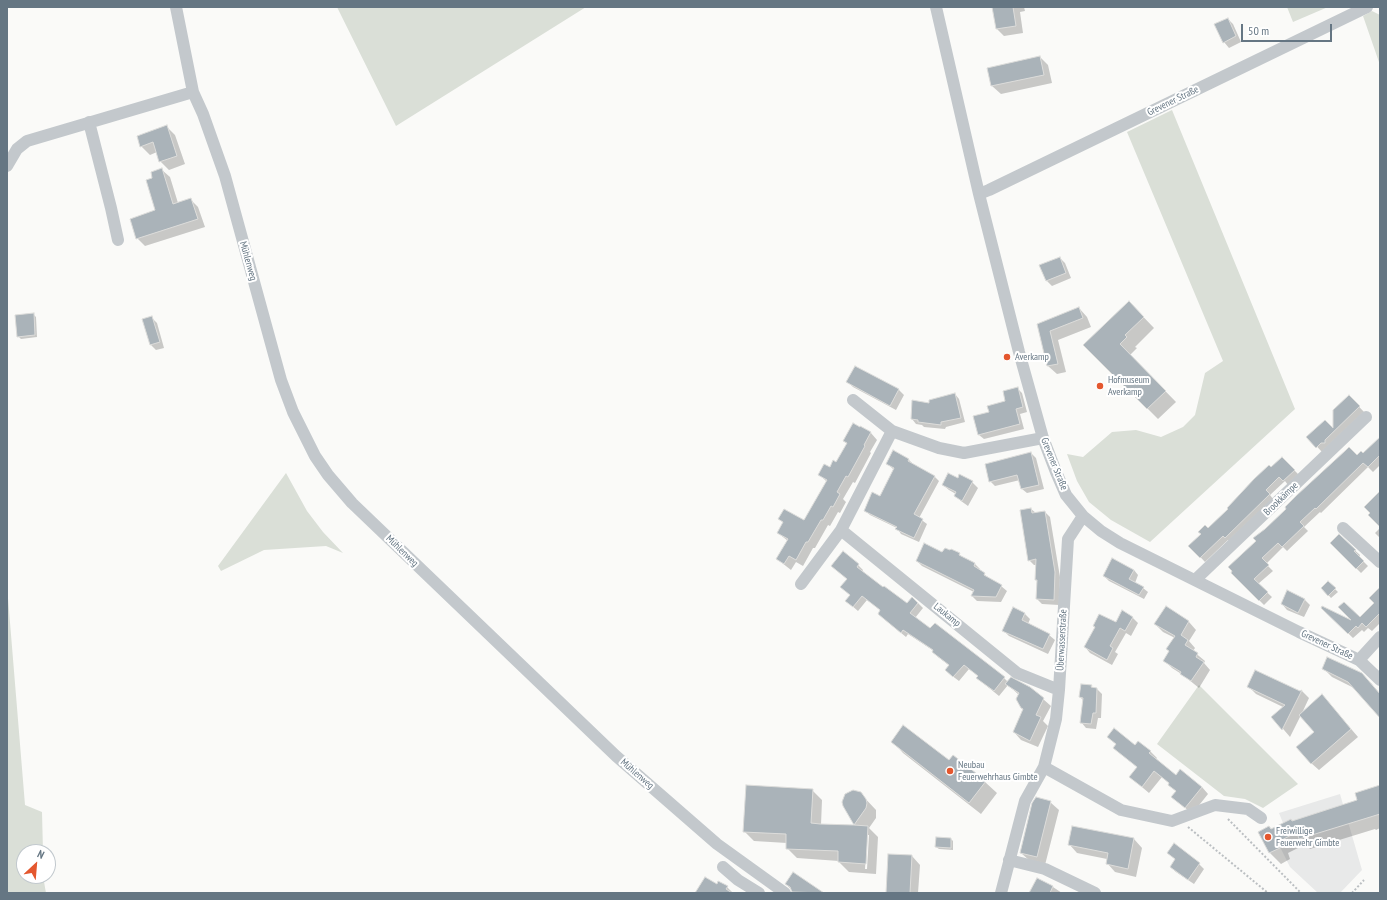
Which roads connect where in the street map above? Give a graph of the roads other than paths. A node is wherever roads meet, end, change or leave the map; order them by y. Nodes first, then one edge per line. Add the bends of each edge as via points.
1 (176, 7) edge
2 (936, 7) edge
3 (1367, 7) edge
4 (193, 92) junction
5 (89, 122) junction
6 (7, 166) edge
7 (978, 194) junction
8 (118, 240) dead end
9 (854, 400) dead end
10 (1366, 417) dead end
11 (892, 431) junction
12 (1043, 438) junction
13 (1083, 516) junction
14 (1343, 528) dead end
15 (841, 530) junction
16 (1380, 562) edge
17 (1195, 580) junction
18 (801, 584) dead end
19 (1380, 637) edge
20 (1359, 660) junction
21 (1380, 680) edge
22 (1059, 690) junction
23 (1044, 767) junction
24 (1261, 818) dead end
25 (1009, 860) junction
26 (724, 867) dead end
27 (759, 893) edge
28 (785, 893) edge
29 (1001, 893) edge
30 (1095, 893) edge

1 - 4 street, Mühlenweg
2 - 7 street, Grevener Straße
3 - 7 street, Grevener Straße
4 - 5 street
4 - 28 street, Mühlenweg via 224,176 281,380 293,412 324,469 352,503 616,756 717,844
5 - 6 street via 27,141 17,149
5 - 8 street
7 - 12 street, Grevener Straße
9 - 11 street
10 - 17 street, Brookkämpe
11 - 12 street via 940,448 964,453
11 - 15 street
12 - 13 street, Grevener Straße via 1066,496
13 - 17 street, Grevener Straße via 1120,543
13 - 22 street, Überwasserstraße via 1068,539
14 - 16 street
15 - 18 street
15 - 22 street, Laukamp via 1017,673
17 - 20 street, Grevener Straße
19 - 20 street
20 - 21 street, Grevener Straße
22 - 23 street, Überwasserstraße via 1056,719
23 - 24 street via 1121,810 1172,821 1215,805 1248,809
23 - 25 street, Überwasserstraße via 1025,801
25 - 29 street, Überwasserstraße
25 - 30 street via 1045,869
26 - 27 street via 738,880

